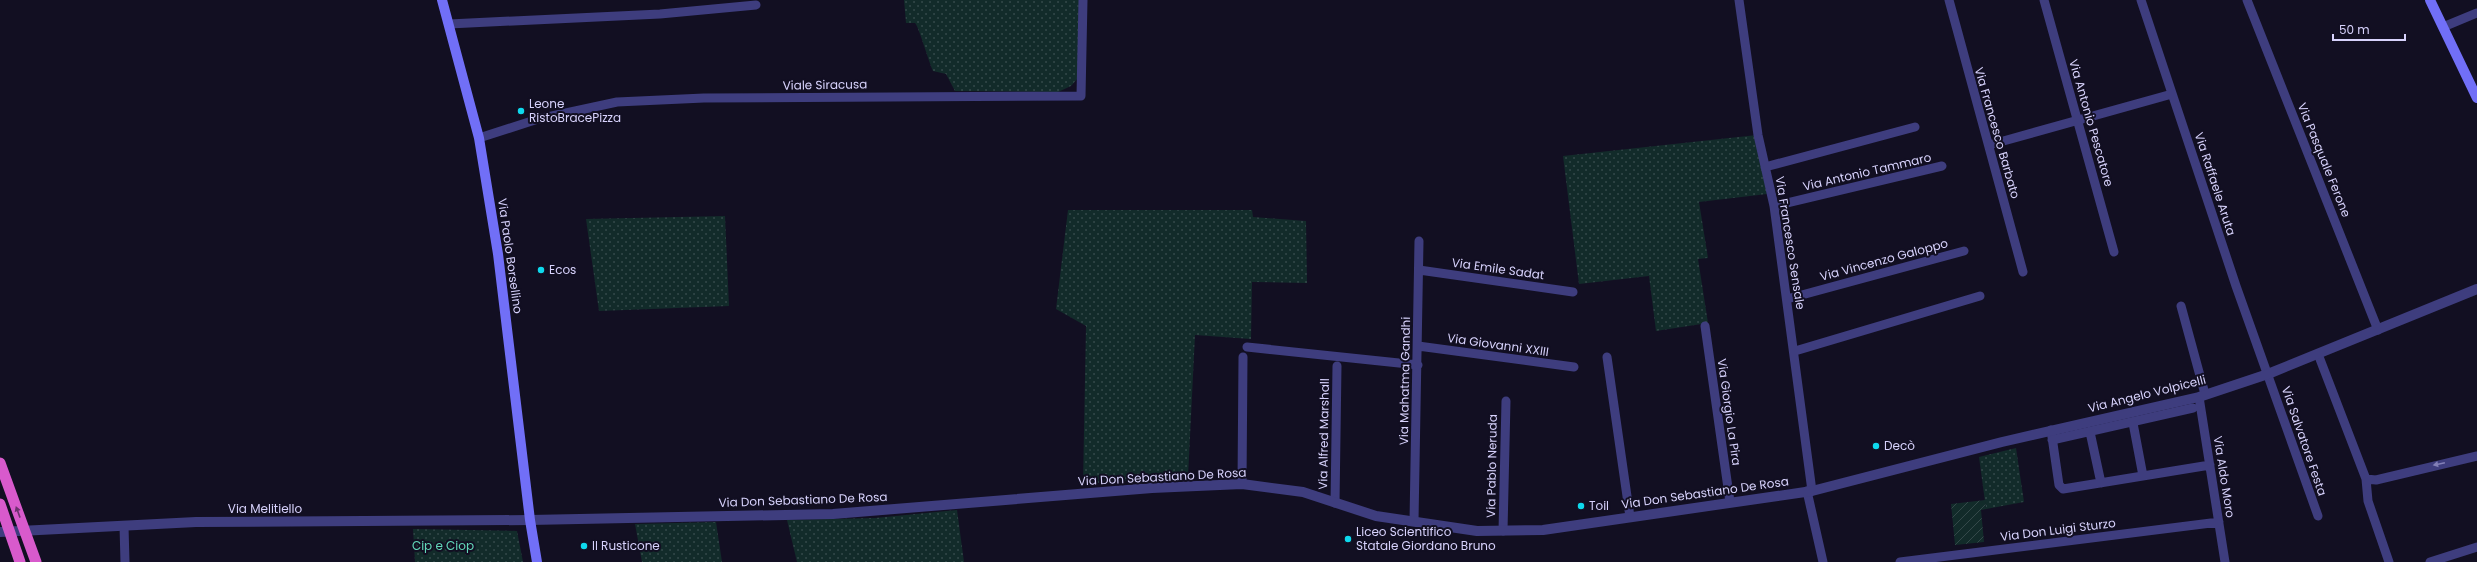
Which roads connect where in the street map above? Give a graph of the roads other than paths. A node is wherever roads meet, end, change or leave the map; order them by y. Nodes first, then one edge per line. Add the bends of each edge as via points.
1 (442, 0) edge
2 (1083, 0) edge
3 (1739, 0) edge
4 (1949, 0) edge
5 (2044, 0) edge
6 (2141, 0) edge
7 (2247, 0) edge
8 (2430, 0) edge
9 (756, 5) dead end
10 (2477, 13) edge
11 (449, 24) junction
12 (2443, 27) junction
13 (2172, 94) junction
14 (2477, 98) edge
15 (2078, 120) junction
16 (1914, 127) dead end
17 (479, 138) junction
18 (1989, 145) junction
19 (1942, 166) dead end
20 (1765, 167) junction
21 (1774, 206) junction
22 (1420, 241) dead end
23 (1964, 251) dead end
24 (2114, 252) dead end
25 (1420, 270) junction
26 (2024, 272) dead end
27 (2477, 289) edge
28 (1573, 292) dead end
29 (1980, 296) dead end
30 (1787, 299) junction
31 (2181, 306) dead end
32 (1705, 326) dead end
33 (2378, 330) junction
34 (1418, 346) junction
35 (1247, 347) dead end
36 (1795, 351) junction
37 (2318, 354) junction
38 (1243, 357) dead end
39 (1607, 357) dead end
40 (1418, 365) junction
41 (1337, 366) dead end
42 (1574, 367) dead end
43 (2268, 374) junction
44 (2202, 396) junction
45 (1506, 401) dead end
46 (2193, 408) dead end
47 (2133, 423) junction
48 (2090, 432) junction
49 (2051, 435) junction
50 (2477, 456) edge
51 (0, 463) edge
52 (2210, 465) junction
53 (2143, 476) junction
54 (2366, 479) junction
55 (2101, 483) junction
56 (1242, 484) junction
57 (1809, 491) junction
58 (1335, 502) junction
59 (1730, 502) junction
60 (0, 504) edge
61 (2318, 516) dead end
62 (1630, 517) junction
63 (530, 520) junction
64 (1414, 521) junction
65 (2219, 522) junction
66 (124, 526) junction
67 (1503, 531) junction
68 (0, 532) edge
69 (2477, 547) edge
70 (20, 562) edge
71 (36, 562) edge
72 (125, 562) edge
73 (537, 562) edge
74 (1823, 562) edge
75 (1900, 562) edge
76 (2225, 562) edge
77 (2390, 562) edge
78 (2430, 562) edge

1 - 11 main road, Via Paolo Borsellino
2 - 17 street, Viale Siracusa via 1081,96 704,98 617,102 538,119
3 - 20 street, Via Francesco Sensale
4 - 18 street, Via Francesco Barbato
5 - 15 street, Via Antonio Pescatore
6 - 13 street, Via Raffaele Aruta
7 - 33 street, Via Pasquale Ferone
8 - 12 main road
9 - 11 street via 660,14
10 - 12 street
11 - 17 main road, Via Paolo Borsellino
12 - 14 main road
13 - 15 street
13 - 43 street, Via Raffaele Aruta
15 - 18 street
15 - 24 street, Via Antonio Pescatore
16 - 20 street
17 - 63 main road, Via Paolo Borsellino via 498,254
18 - 26 street, Via Francesco Barbato
19 - 21 street, Via Antonio Tammaro
20 - 21 street, Via Francesco Sensale
21 - 30 street, Via Francesco Sensale
22 - 25 street, Via Mahatma Gandhi
23 - 30 street, Via Vincenzo Galoppo
25 - 28 street, Via Emile Sadat
25 - 34 street, Via Mahatma Gandhi
27 - 33 street, Via Angelo Volpicelli
29 - 36 street
30 - 36 street, Via Francesco Sensale
31 - 44 street, Via Aldo Moro
32 - 59 street, Via Giorgio La Pira
33 - 37 street, Via Angelo Volpicelli
34 - 40 street, Via Mahatma Gandhi
34 - 42 street, Via Giovanni XXIII
35 - 40 street
36 - 57 street, Via Francesco Sensale
37 - 43 street, Via Angelo Volpicelli
37 - 54 street
38 - 56 street
39 - 62 street
40 - 64 street, Via Mahatma Gandhi
41 - 58 street, Via Alfred Marshall
43 - 44 street, Via Angelo Volpicelli
43 - 61 street, Via Salvatore Festa
44 - 49 street, Via Angelo Volpicelli
44 - 52 street, Via Aldo Moro
45 - 67 street, Via Pablo Neruda
46 - 47 street
47 - 48 street
47 - 53 street
48 - 49 street
48 - 55 street
49 - 55 street via 2059,486 2063,489
49 - 57 street, Via Angelo Volpicelli
50 -> 54 street via 2376,480
71 -> 51 highway, bridge
52 - 53 street
52 - 65 street, Via Aldo Moro
53 - 55 street
54 - 77 street via 2368,501
56 - 58 street, Via Don Sebastiano De Rosa via 1279,487
56 - 63 street, Via Don Sebastiano De Rosa via 1152,488 833,514
57 - 59 street, Via Don Sebastiano De Rosa
57 - 74 street, Via Francesco Sensale
58 - 64 street, Via Don Sebastiano De Rosa via 1365,514
59 - 62 street, Via Don Sebastiano De Rosa
60 - 70 highway, bridge
62 - 67 street, Via Don Sebastiano De Rosa via 1543,530
63 - 66 street, Via Melitiello via 196,522
63 - 73 main road, Via Paolo Borsellino
64 - 67 street, Via Don Sebastiano De Rosa via 1477,531
65 - 75 street, Via Don Luigi Sturzo
65 - 76 street, Via Aldo Moro
66 - 68 street, Via Melitiello
66 - 72 street
69 - 78 street

